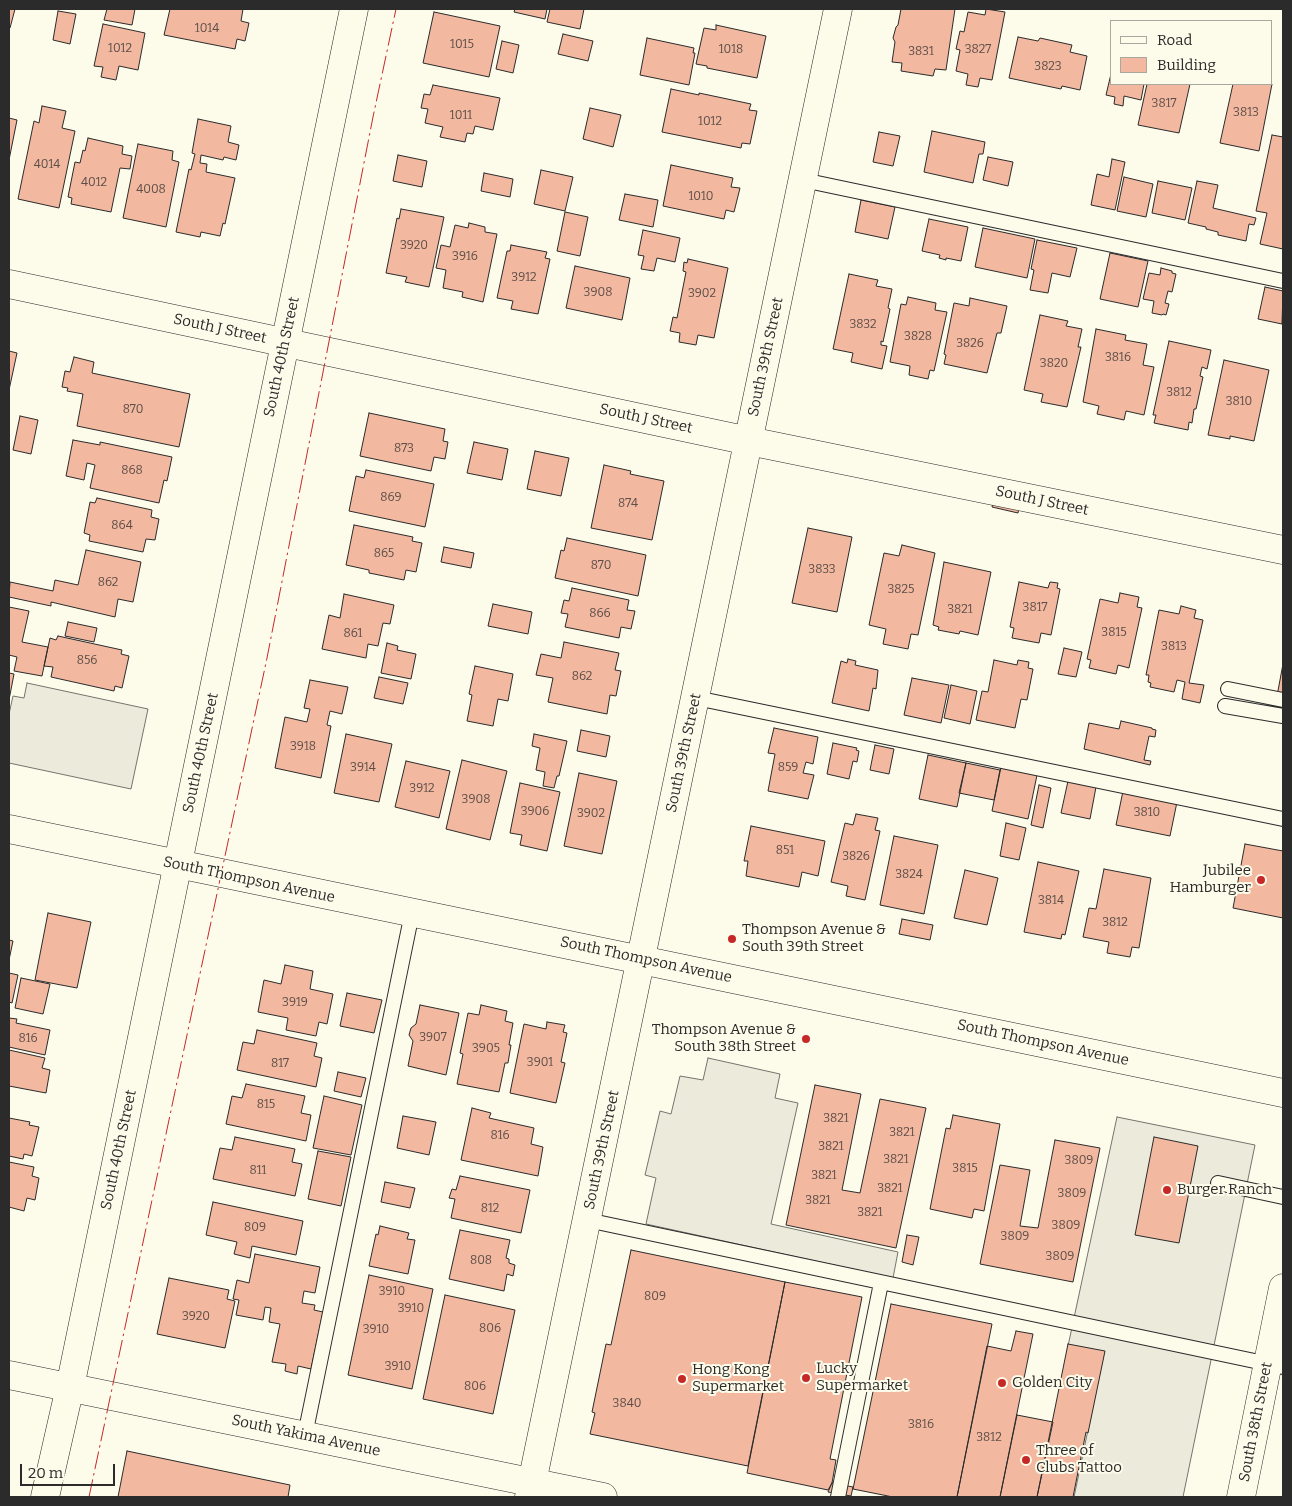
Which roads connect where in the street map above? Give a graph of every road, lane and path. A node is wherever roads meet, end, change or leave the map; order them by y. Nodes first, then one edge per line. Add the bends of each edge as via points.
1 (354, 9) edge
2 (838, 9) edge
3 (803, 180) junction
4 (1283, 281) edge
5 (9, 284) edge
6 (285, 343) junction
7 (749, 441) junction
8 (1283, 550) edge
9 (1228, 689) dead end
10 (696, 698) junction
11 (1283, 700) edge
12 (1225, 706) dead end
13 (1283, 716) edge
14 (1283, 820) edge
15 (9, 829) edge
16 (178, 865) junction
17 (412, 913) junction
18 (642, 959) junction
19 (1283, 1093) edge
20 (1218, 1183) dead end
21 (1283, 1197) edge
22 (587, 1220) junction
23 (882, 1283) junction
24 (1283, 1288) edge
25 (1275, 1365) edge
26 (9, 1374) edge
27 (70, 1387) junction
28 (305, 1435) junction
29 (530, 1490) edge
30 (45, 1497) edge
31 (603, 1497) edge
32 (838, 1497) edge
33 (1240, 1497) edge

1 - 6 street, South 40th Street
2 - 3 street, South 39th Street
3 - 4 lane
3 - 7 street, South 39th Street
5 - 6 street, South J Street
6 - 7 street, South J Street
6 - 16 street, South 40th Street
7 - 8 street, South J Street
7 - 10 street, South 39th Street
9 - 11 lane
10 - 14 lane
10 - 18 street, South 39th Street
12 - 13 lane
15 - 16 street, South Thompson Avenue
16 - 17 street, South Thompson Avenue
16 - 27 street, South 40th Street
17 - 18 street, South Thompson Avenue
17 - 28 lane
18 - 19 street, South Thompson Avenue
18 - 22 street, South 39th Street
20 - 21 lane
22 - 23 lane
22 - 29 street, South 39th Street
23 - 25 lane
23 - 32 lane
24 - 25 street, South 38th Street
25 - 33 street, South 38th Street
26 - 27 street, South Yakima Avenue
27 - 28 street, South Yakima Avenue
27 - 30 street, South 40th Street
28 - 29 street, South Yakima Avenue
29 - 31 street, South Yakima Avenue

